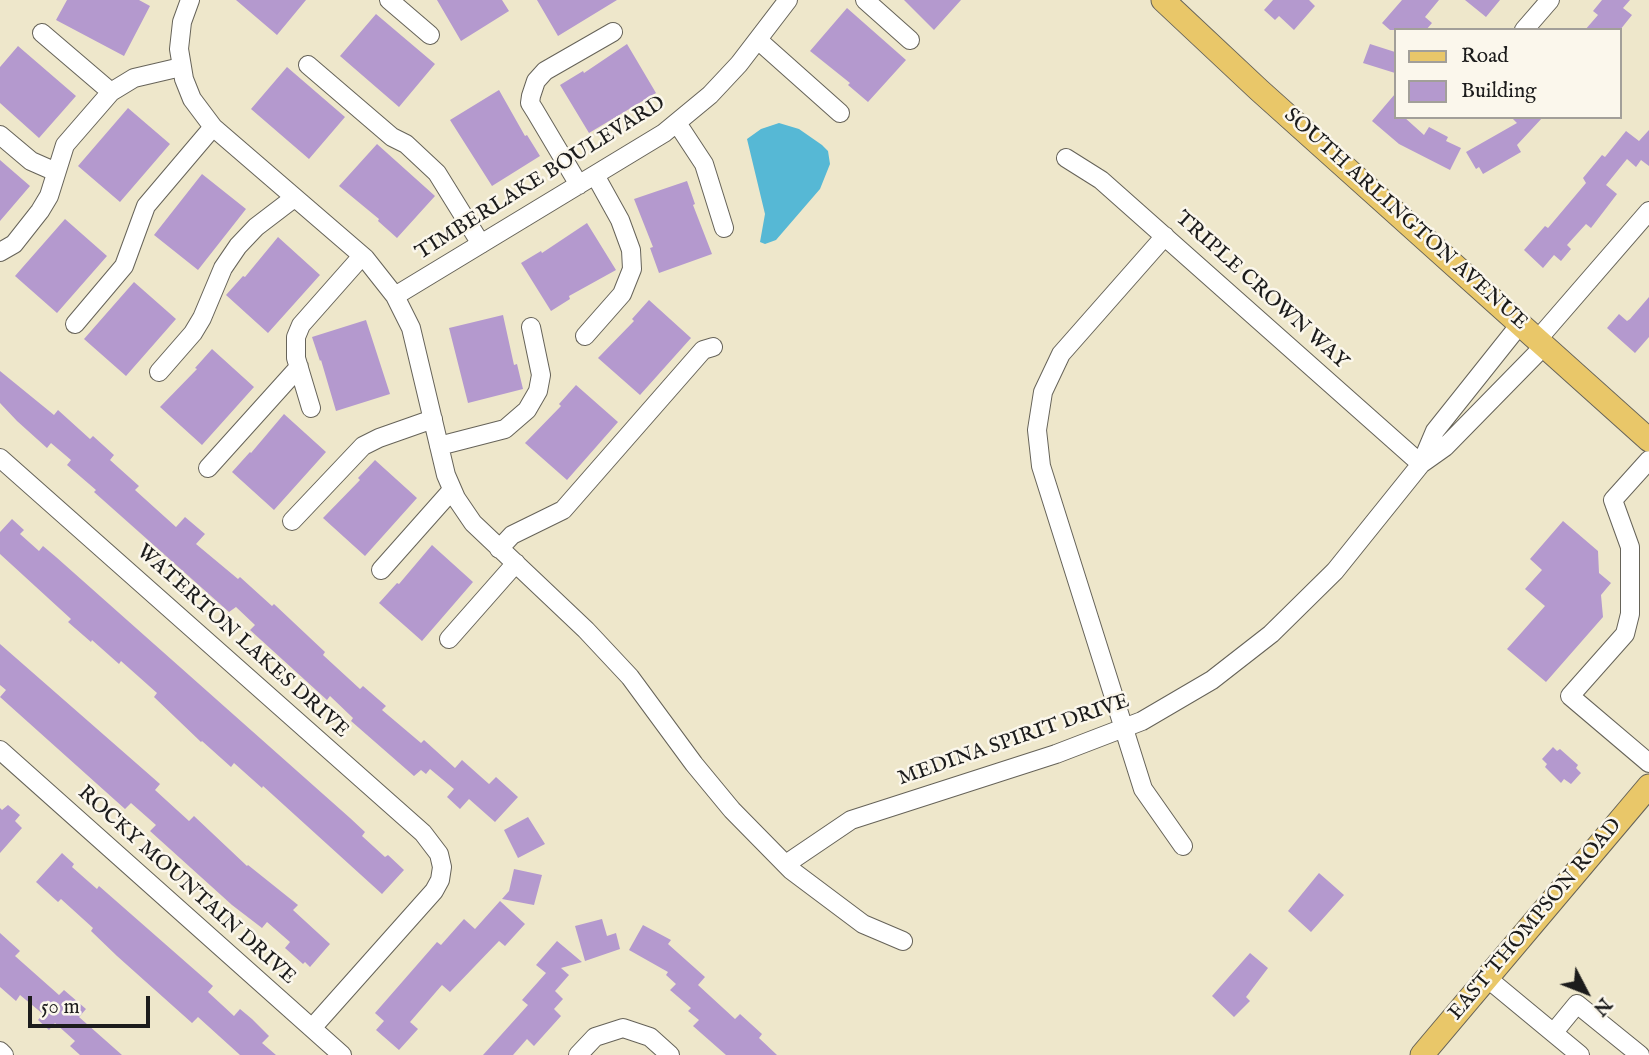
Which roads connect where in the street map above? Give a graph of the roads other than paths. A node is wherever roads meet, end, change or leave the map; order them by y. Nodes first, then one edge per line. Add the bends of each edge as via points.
1 (190, 0) edge
2 (389, 0) edge
3 (788, 0) edge
4 (865, 0) edge
5 (1163, 0) edge
6 (1550, 0) edge
7 (1526, 28) edge
8 (613, 32) dead end
9 (42, 33) dead end
10 (430, 35) dead end
11 (758, 40) junction
12 (910, 40) dead end
13 (308, 65) dead end
14 (181, 67) junction
15 (111, 92) junction
16 (840, 113) dead end
17 (677, 123) junction
18 (213, 127) junction
19 (0, 135) edge
20 (1066, 159) dead end
21 (56, 172) junction
22 (595, 175) junction
23 (579, 185) junction
24 (294, 198) junction
25 (1649, 211) edge
26 (724, 228) dead end
27 (1165, 236) junction
28 (481, 244) junction
29 (0, 252) edge
30 (362, 256) junction
31 (395, 296) junction
32 (1521, 323) junction
33 (75, 324) dead end
34 (531, 327) dead end
35 (585, 336) dead end
36 (1542, 342) junction
37 (713, 347) dead end
38 (299, 368) junction
39 (159, 372) dead end
40 (311, 408) dead end
41 (433, 419) junction
42 (1649, 440) edge
43 (439, 446) junction
44 (0, 458) edge
45 (1649, 460) edge
46 (1421, 464) junction
47 (208, 468) dead end
48 (452, 490) junction
49 (292, 521) dead end
50 (499, 549) junction
51 (516, 563) junction
52 (381, 570) dead end
53 (449, 639) dead end
54 (1124, 728) junction
55 (0, 750) edge
56 (1649, 762) edge
57 (1647, 791) edge
58 (1183, 846) dead end
59 (786, 864) junction
60 (903, 941) dead end
61 (1487, 978) junction
62 (312, 1028) junction
63 (1554, 1032) junction
64 (0, 1051) edge
65 (4, 1055) edge
66 (342, 1055) edge
67 (578, 1055) edge
68 (670, 1055) edge
69 (1422, 1055) edge
70 (1580, 1055) edge
71 (1640, 1055) edge

1 - 14 street via 179,36
2 - 10 street
3 - 11 street, TIMBERLAKE BOULEVARD
4 - 12 street
5 - 32 main road, SOUTH ARLINGTON AVENUE
6 - 7 street
8 - 23 street via 545,71 532,92 530,103
9 - 15 street
11 - 16 street
11 - 17 street, TIMBERLAKE BOULEVARD via 710,95
13 - 28 street via 437,173
14 - 15 street via 134,78
14 - 18 street via 192,99
15 - 21 street via 69,139
17 - 22 street, TIMBERLAKE BOULEVARD
17 - 26 street via 704,164
18 - 24 street
18 - 33 street via 146,206 124,266
19 - 21 street via 31,161
20 - 27 street, TRIPLE CROWN WAY via 1101,180
21 - 29 street via 40,212 14,244
22 - 23 street, TIMBERLAKE BOULEVARD
22 - 35 street via 620,220 631,250 632,269 622,294
23 - 28 street, TIMBERLAKE BOULEVARD
24 - 30 street
24 - 39 street via 238,246 193,333
25 - 36 street, MEDINA SPIRIT DRIVE
27 - 46 street, TRIPLE CROWN WAY
27 - 54 street via 1061,354 1043,392 1037,430 1041,466
28 - 31 street, TIMBERLAKE BOULEVARD
30 - 31 street
30 - 38 street via 302,325 295,347
31 - 41 street via 411,328
32 - 36 main road, SOUTH ARLINGTON AVENUE
32 - 46 street, MEDINA SPIRIT DRIVE via 1435,431
34 - 43 street via 541,375 527,410 505,429
36 - 42 main road, SOUTH ARLINGTON AVENUE
36 - 46 street, MEDINA SPIRIT DRIVE via 1445,447
37 - 50 street via 703,350 563,510 512,535
38 - 40 street
38 - 47 street
41 - 43 street
41 - 49 street via 363,446
43 - 48 street
44 - 62 street, WATERTON LAKES DRIVE via 423,833 439,854 442,867 434,891
45 - 56 street via 1613,500 1630,547 1630,614 1625,634 1570,696
46 - 54 street, MEDINA SPIRIT DRIVE via 1335,571 1271,634 1212,680
48 - 50 street via 473,523
48 - 52 street
50 - 51 street
51 - 53 street
51 - 59 street via 630,677 732,810
54 - 58 street via 1143,789
54 - 59 street, MEDINA SPIRIT DRIVE via 851,820
55 - 62 street, ROCKY MOUNTAIN DRIVE
57 - 61 main road, EAST THOMPSON ROAD
59 - 60 street via 863,924
61 - 63 street
61 - 69 main road, EAST THOMPSON ROAD
62 - 66 street, ROCKY MOUNTAIN DRIVE
63 - 70 street
63 - 71 street via 1577,1004
64 - 65 street
67 - 68 street via 595,1037 623,1028 650,1037

